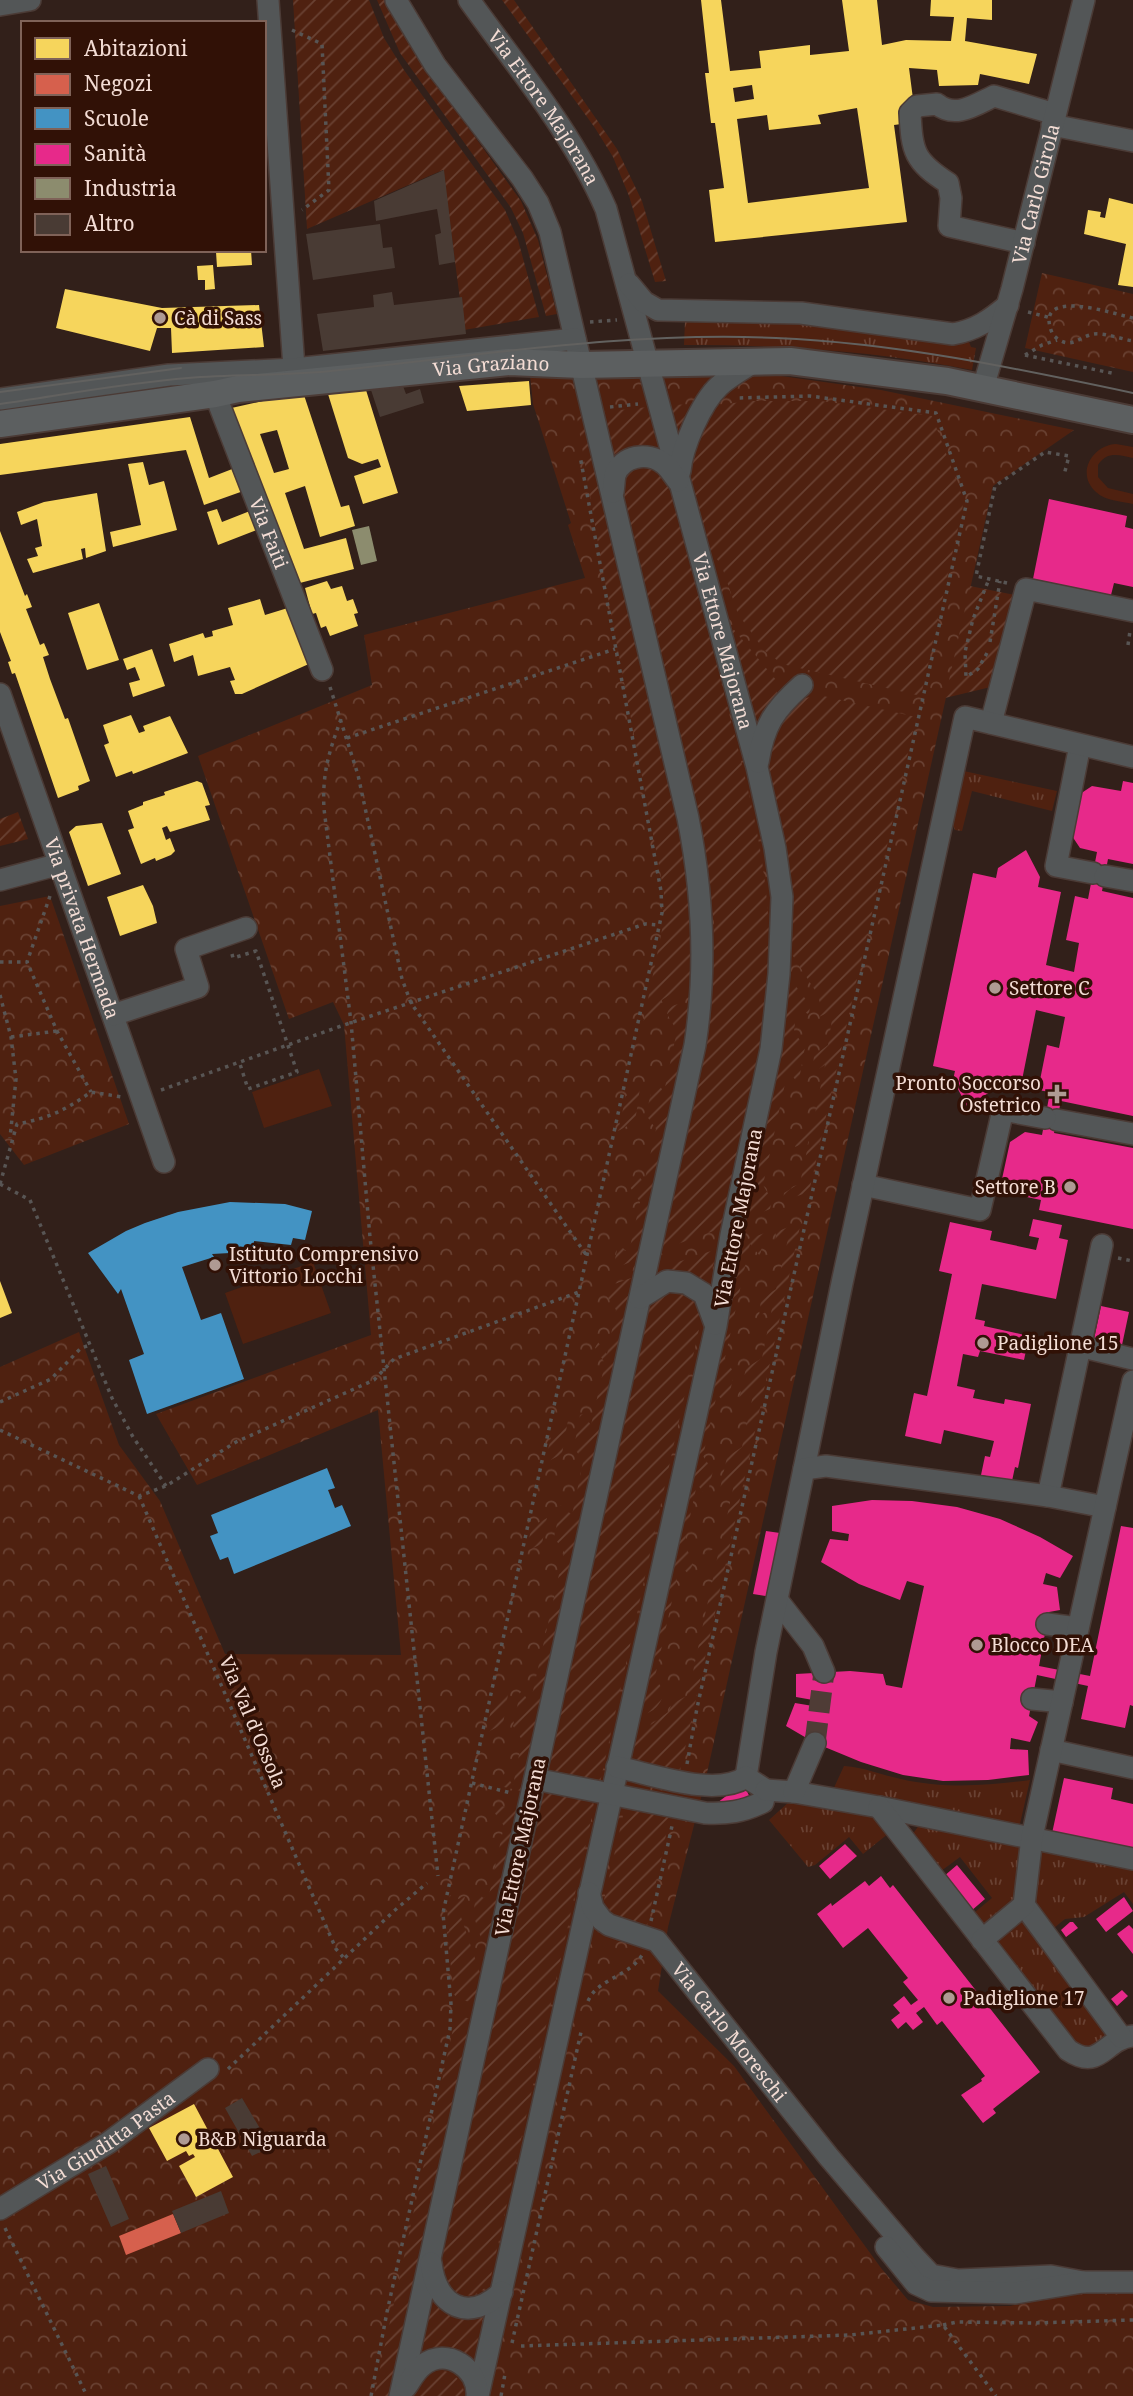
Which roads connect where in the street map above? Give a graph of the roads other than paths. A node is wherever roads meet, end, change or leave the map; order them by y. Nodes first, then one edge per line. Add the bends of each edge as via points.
1 (30, 0) edge
2 (268, 0) edge
3 (396, 0) edge
4 (468, 0) edge
5 (1084, 0) edge
6 (0, 5) edge
7 (1054, 119) junction
8 (1133, 141) edge
9 (1024, 243) junction
10 (624, 276) junction
11 (1018, 308) junction
12 (581, 330) junction
13 (757, 360) junction
14 (647, 363) junction
15 (581, 365) junction
16 (295, 376) junction
17 (983, 388) junction
18 (215, 394) junction
19 (0, 399) edge
20 (1133, 420) edge
21 (0, 424) edge
22 (680, 484) junction
23 (612, 497) junction
24 (1133, 611) edge
25 (322, 670) road end
26 (802, 685) dead end
27 (0, 694) edge
28 (991, 723) junction
29 (1080, 745) junction
30 (1133, 757) edge
31 (757, 767) junction
32 (60, 864) junction
33 (0, 880) edge
34 (1133, 881) edge
35 (236, 932) road end
36 (113, 1015) junction
37 (1133, 1133) edge
38 (164, 1162) dead end
39 (863, 1185) junction
40 (1102, 1245) dead end
41 (640, 1298) junction
42 (716, 1326) junction
43 (1079, 1346) junction
44 (1133, 1359) edge
45 (1133, 1381) edge
46 (804, 1469) junction
47 (1048, 1496) junction
48 (1105, 1507) junction
49 (778, 1601) junction
50 (1047, 1624) dead end
51 (1078, 1628) junction
52 (824, 1672) tunnel mouth
53 (1032, 1699) dead end
54 (1062, 1702) junction
55 (815, 1743) tunnel mouth
56 (1051, 1750) junction
57 (617, 1767) junction
58 (1133, 1768) edge
59 (746, 1777) junction
60 (533, 1788) junction
61 (766, 1790) junction
62 (794, 1792) junction
63 (611, 1794) junction
64 (879, 1807) junction
65 (1032, 1837) junction
66 (1133, 1859) edge
67 (589, 1893) junction
68 (1024, 1905) junction
69 (618, 1929) junction
70 (982, 1940) junction
71 (577, 1950) junction
72 (1127, 2036) edge
73 (208, 2069) dead end
74 (1, 2216) edge
75 (430, 2258) junction
76 (1133, 2282) edge
77 (502, 2292) junction
78 (400, 2395) edge
79 (478, 2396) edge

1 - 6 street
2 - 16 street
3 - 12 street, Via Ettore Majorana via 435,65 538,203
4 - 10 street, Via Ettore Majorana via 591,175 607,209
5 - 7 street, Via Carlo Girola
7 - 8 street
7 - 9 street, Via Carlo Girola
7 - 9 street via 994,96 969,109 944,110 937,104 916,106 910,113 915,155 947,183 949,226
9 - 11 street, Via Carlo Girola
10 - 11 street via 637,296 658,310 801,313 953,334
10 - 14 street, Via Ettore Majorana
11 - 17 street, Via Carlo Girola
12 - 15 street, Via Ettore Majorana
12 - 16 street, Via Graziano
13 - 14 main road, Via Graziano
13 - 17 main road, Via Graziano via 863,369
13 - 22 street via 725,382 709,400 685,445
14 - 15 main road, Via Graziano
14 - 22 street, Via Ettore Majorana
15 - 16 main road, Via Graziano via 509,362
15 - 23 street, Via Ettore Majorana
16 - 18 main road, Via Graziano
16 - 19 street, Via Graziano via 169,374
17 - 20 main road, Via Graziano
18 - 21 main road, Via Graziano
18 - 25 street, Via Faiti
22 - 23 street via 664,464 642,456 620,467
22 - 31 street, Via Ettore Majorana
23 - 41 street, Via Ettore Majorana via 692,839 704,947 695,1045
24 - 28 street via 1026,589
26 - 31 street via 781,704 763,736
27 - 32 street, Via privata Hermada
28 - 29 street
28 - 39 street via 965,717
29 - 30 street
29 - 34 street via 1056,866
31 - 42 street, Via Ettore Majorana via 782,897 778,985 771,1049
32 - 33 street
32 - 36 street, Via privata Hermada
35 - 36 street via 186,949 198,987
36 - 38 street, Via privata Hermada
37 - 39 street via 1003,1110 980,1210
39 - 46 street
40 - 43 street
41 - 42 street, Via Ettore Majorana via 667,1281 686,1283 704,1294
41 - 60 street, Via Ettore Majorana
42 - 57 street, Via Ettore Majorana
43 - 44 street
43 - 47 street
45 - 48 street
46 - 47 street via 826,1466
46 - 49 street
47 - 48 street
48 - 51 street
49 - 52 street via 813,1646
49 - 59 street
50 - 51 street
51 - 54 street
53 - 54 street
54 - 56 street
55 - 62 street
56 - 58 street
56 - 65 street
57 - 59 street via 712,1786
57 - 63 street, Via Ettore Majorana
59 - 61 street
60 - 63 street
60 - 75 street, Via Ettore Majorana
61 - 62 street
61 - 63 street via 762,1802 746,1810 717,1814
62 - 64 street
63 - 67 street, Via Ettore Majorana
64 - 65 street
64 - 70 street
65 - 66 street
65 - 68 street
67 - 69 street, Via Carlo Moreschi via 602,1920
67 - 71 street, Via Ettore Majorana
68 - 70 street
68 - 72 street
69 - 71 street via 588,1934
69 - 76 street, Via Carlo Moreschi via 657,1941 828,2156 916,2284 930,2291 1017,2293 1083,2282
70 - 72 street via 1068,2050 1081,2058 1096,2057
71 - 77 street, Via Ettore Majorana
73 - 74 street, Via Giuditta Pasta
75 - 77 street via 435,2286 444,2299 460,2308 476,2309
75 - 78 street, Via Ettore Majorana
77 - 79 street, Via Ettore Majorana
78 - 79 street via 422,2365 446,2358 472,2374

